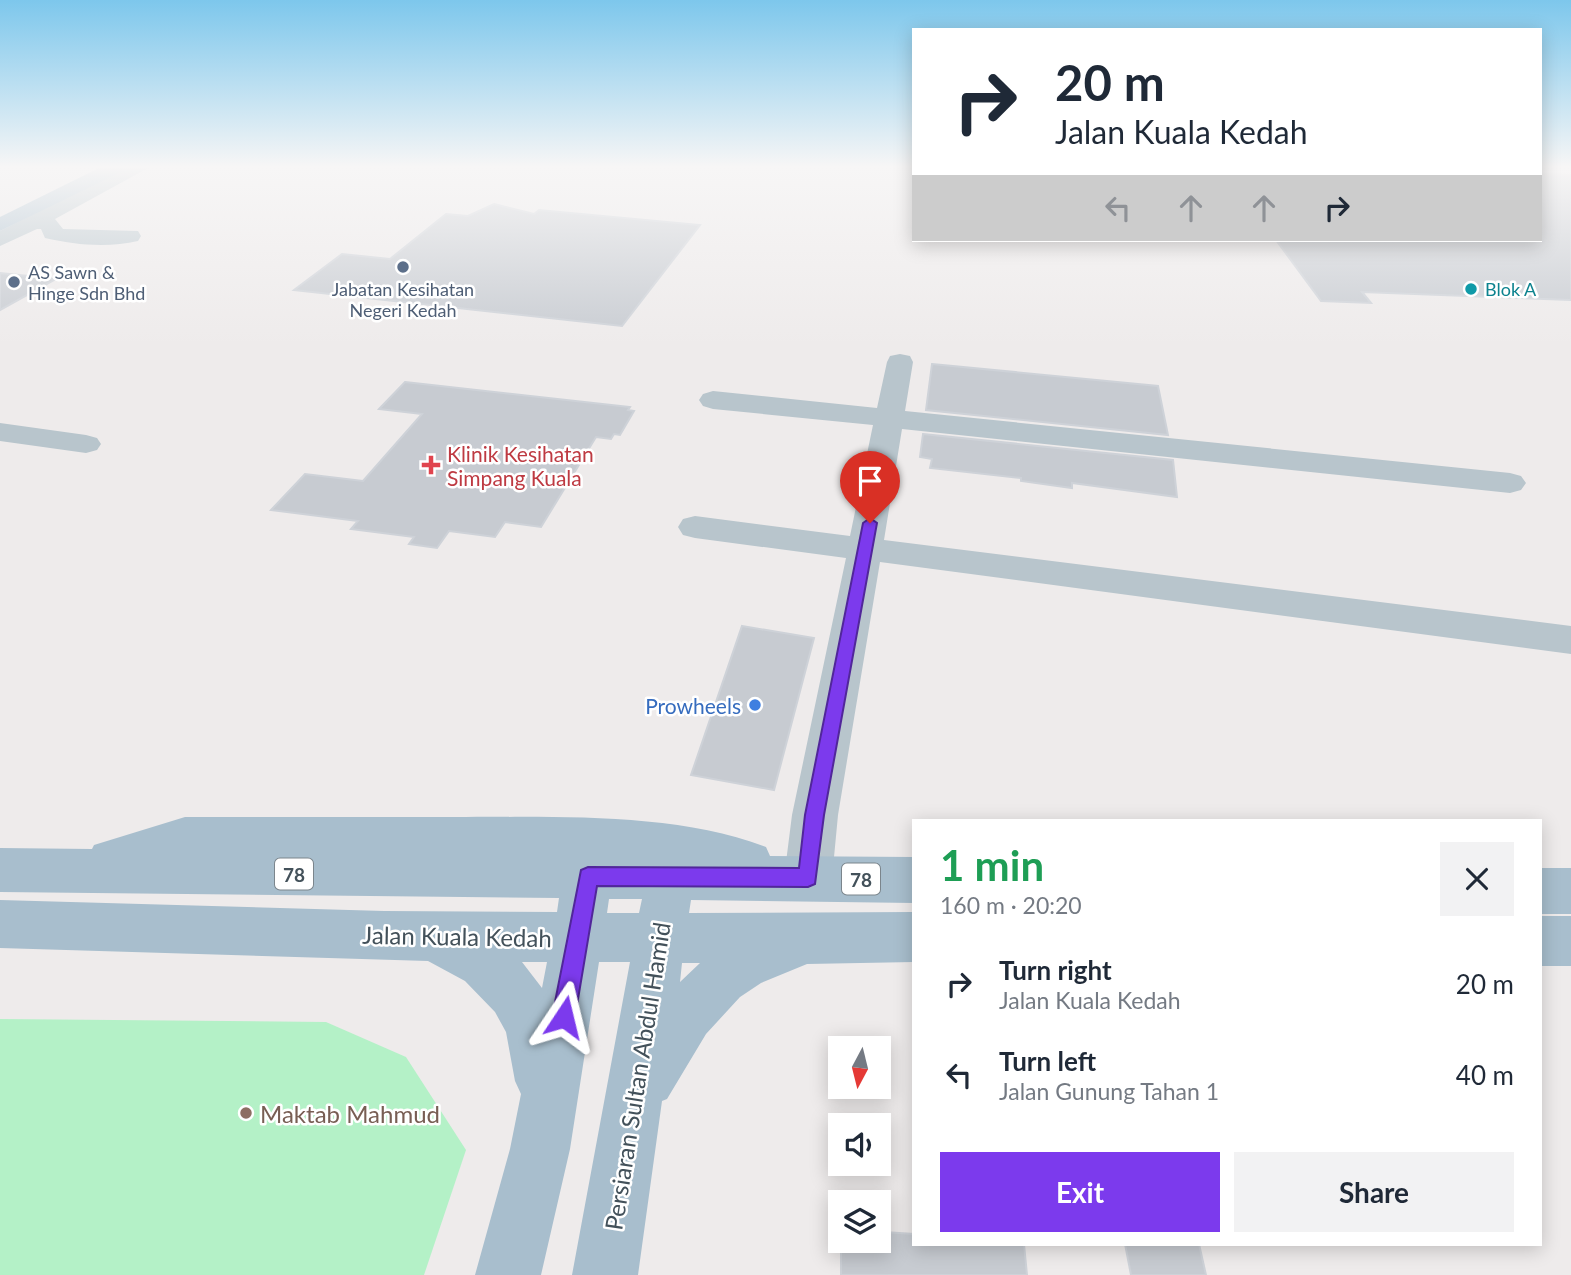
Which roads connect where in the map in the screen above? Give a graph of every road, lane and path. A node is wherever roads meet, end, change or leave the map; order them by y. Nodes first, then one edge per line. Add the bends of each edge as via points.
1 (23, 228) edge
2 (52, 228) edge
3 (130, 236) dead end
4 (0, 239) edge
5 (900, 362) dead end
6 (713, 400) dead end
7 (890, 418) junction
8 (0, 432) edge
9 (86, 444) dead end
10 (1510, 483) dead end
11 (695, 527) dead end
12 (864, 549) junction
13 (1571, 640) edge
14 (0, 870) edge
15 (75, 871) junction
16 (588, 877) junction
17 (670, 877) junction
18 (808, 878) junction
19 (912, 880) edge
20 (1542, 891) edge
21 (1571, 891) edge
22 (0, 924) edge
23 (427, 936) junction
24 (912, 936) edge
25 (577, 937) junction
26 (660, 938) junction
27 (826, 939) junction
28 (1542, 940) edge
29 (1571, 941) edge
30 (632, 1112) junction
31 (541, 1149) junction
32 (508, 1275) edge
33 (605, 1275) edge

1 - 4 street
2 - 3 street via 53,233 66,236
5 - 7 street
6 - 7 street
7 - 10 street
7 - 12 street
8 - 9 street
11 - 12 street
12 - 13 street
12 - 18 street via 815,815
14 - 15 main road, 78
15 - 16 main road, 78
15 - 18 main road via 185,838 532,838 669,845
16 - 17 main road, 78
16 - 25 main road
17 - 18 main road, 78
17 - 26 main road, Persiaran Sultan Abdul Hamid
18 - 19 main road, 78
20 - 21 main road
22 - 23 main road, Jalan Kuala Kedah
23 - 25 main road, Jalan Kuala Kedah
23 - 31 main road via 465,950 497,973 523,1004 540,1045 544,1082
24 - 27 main road, Jalan Kuala Kedah
25 - 26 main road, Jalan Kuala Kedah
25 - 31 main road
26 - 27 main road, Jalan Kuala Kedah
26 - 30 main road, Persiaran Sultan Abdul Hamid
27 - 30 main road via 777,949 731,971 691,1007 659,1055
28 - 29 main road
30 - 33 main road, Persiaran Sultan Abdul Hamid
31 - 32 main road

